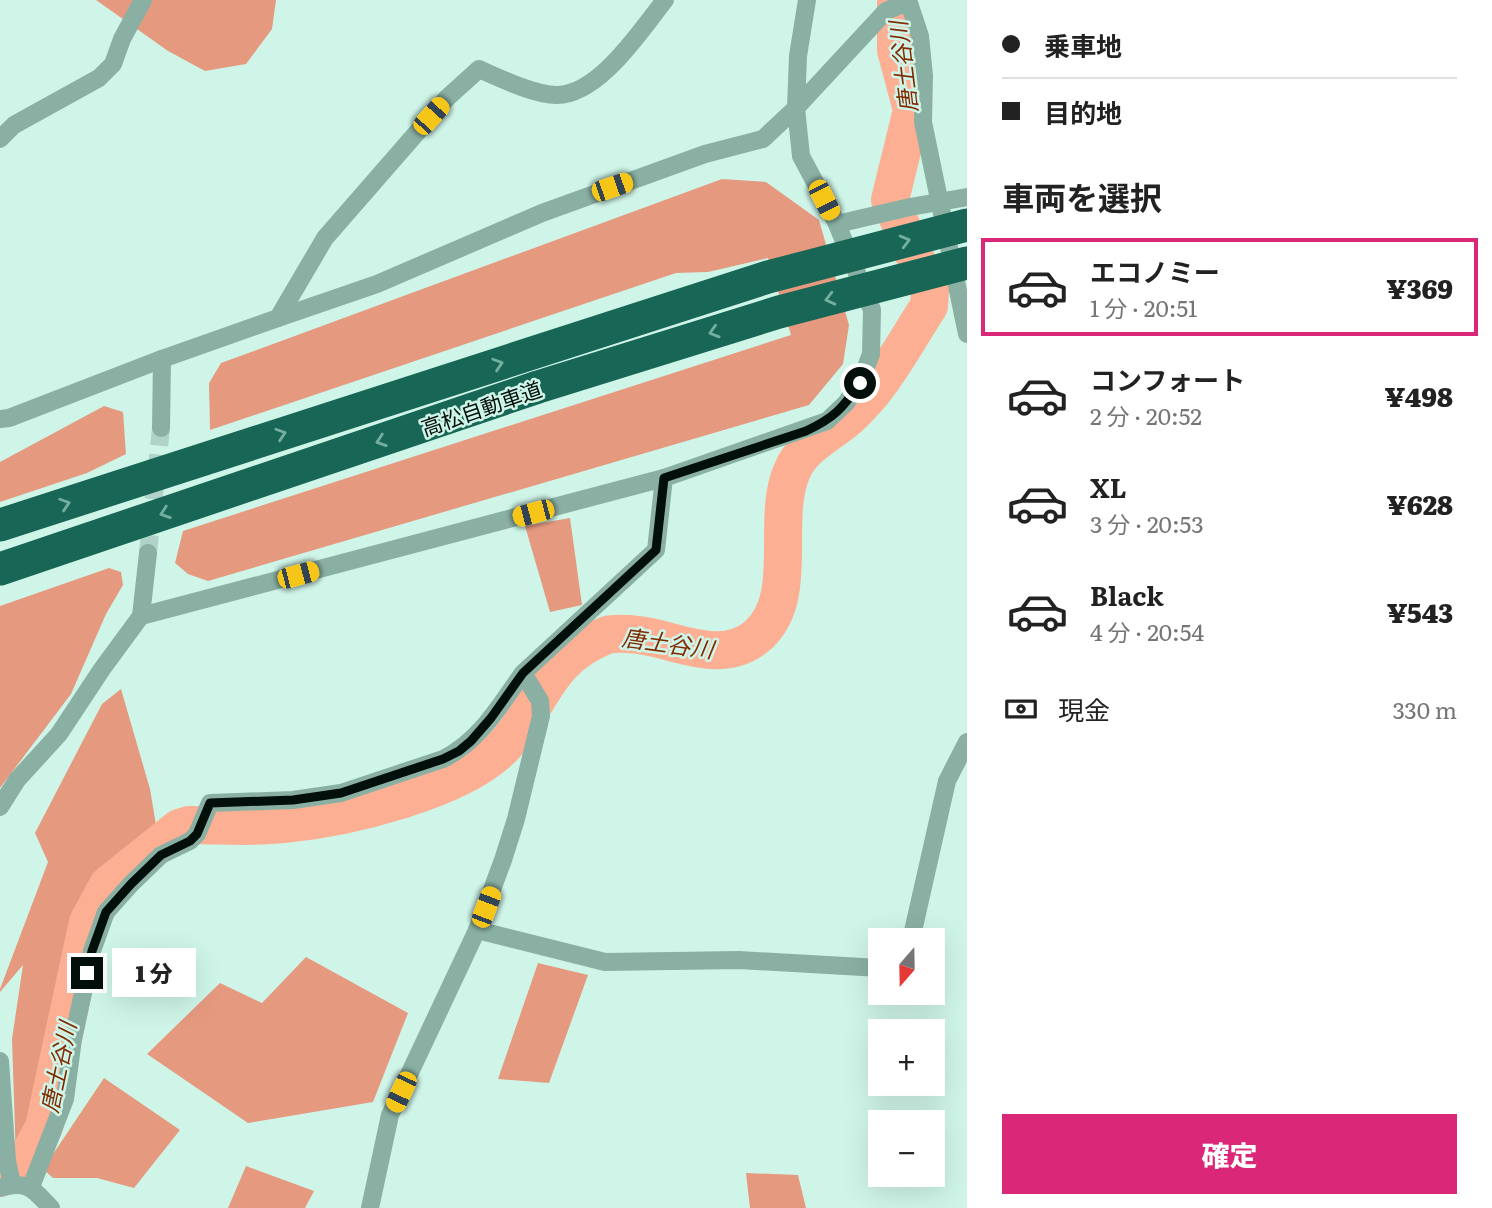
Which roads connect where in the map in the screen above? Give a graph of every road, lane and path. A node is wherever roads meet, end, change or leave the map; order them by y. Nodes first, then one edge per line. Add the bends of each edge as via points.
1 (143, 0) edge
2 (665, 0) edge
3 (807, 0) edge
4 (901, 4) edge
5 (796, 108) junction
6 (0, 139) edge
7 (967, 197) edge
8 (941, 202) junction
9 (837, 224) junction
10 (967, 225) edge
11 (967, 263) edge
12 (963, 297) edge
13 (278, 317) junction
14 (967, 334) edge
15 (162, 359) junction
16 (0, 419) edge
17 (161, 428) tunnel mouth
18 (664, 478) junction
19 (0, 525) edge
20 (148, 553) tunnel mouth
21 (0, 569) edge
22 (141, 616) junction
23 (525, 677) junction
24 (967, 741) edge
25 (0, 807) edge
26 (914, 928) edge
27 (477, 930) junction
28 (868, 967) edge
29 (0, 1061) edge
30 (8, 1178) edge
31 (31, 1187) junction
32 (51, 1208) edge
33 (370, 1208) edge

1 - 6 street via 113,64 99,78 14,125
2 - 13 street via 620,55 575,92 555,95 479,69 447,98 325,238
3 - 5 street
4 - 5 street
4 - 8 street via 920,36 923,122
5 - 9 street via 801,156
5 - 13 street via 764,139 705,154 542,213 377,284
7 - 8 street
8 - 9 street
8 - 12 street
9 - 18 street via 872,310 871,354 860,383 827,421
19 -> 10 highway, 高松自動車道 via 768,277
11 -> 21 highway, 高松自動車道 via 779,312 538,387
12 - 14 street
13 - 15 street
15 - 16 street
15 - 17 street
18 - 22 street
18 - 23 street via 656,550
20 - 22 street
22 - 25 street via 59,734 17,780
23 - 27 street via 540,701 541,716 516,819
23 - 31 street via 471,741 443,759 341,793 210,803 197,834 161,855 131,884 106,912 92,951 65,1099
24 - 26 street via 947,781
27 - 28 street via 605,962 739,960
27 - 33 street via 390,1115
29 - 30 street
30 - 31 street
31 - 32 street

